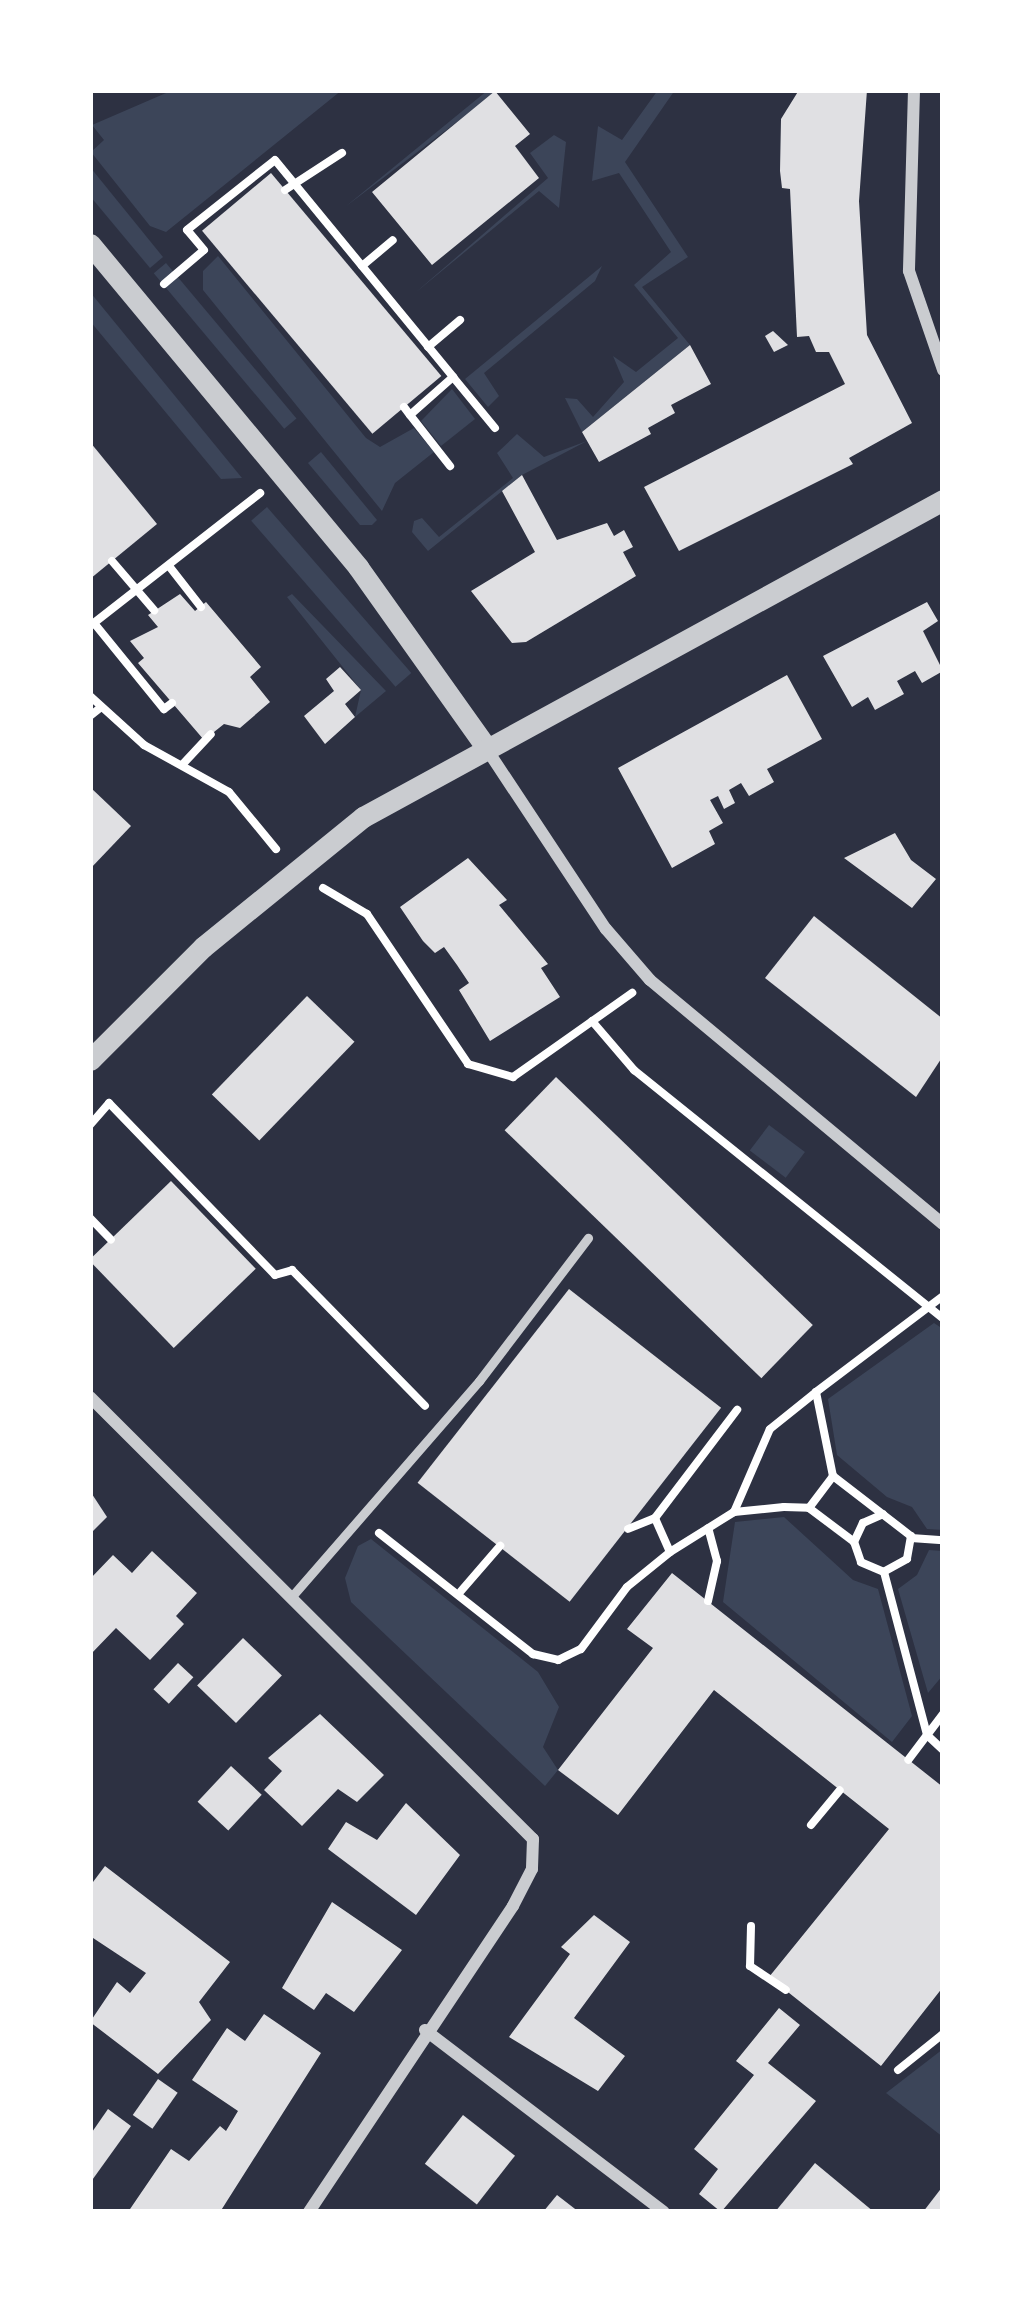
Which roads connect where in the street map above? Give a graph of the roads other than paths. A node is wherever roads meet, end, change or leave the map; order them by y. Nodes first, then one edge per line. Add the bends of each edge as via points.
1 (914, 90) edge
2 (90, 244) edge
3 (943, 370) edge
4 (943, 500) edge
5 (486, 747) junction
6 (90, 1060) edge
7 (943, 1224) edge
8 (588, 1238) dead end
9 (90, 1397) edge
10 (293, 1595) junction
11 (425, 2030) junction
12 (309, 2212) edge
13 (664, 2212) edge

1 - 3 street via 909,271
2 - 5 street via 358,567
4 - 5 street
5 - 6 street via 363,817 292,870
5 - 7 street via 606,929 650,980
8 - 10 lane via 443,1424
9 - 10 street
10 - 11 street via 532,1839 532,1869
11 - 12 street
11 - 13 street

